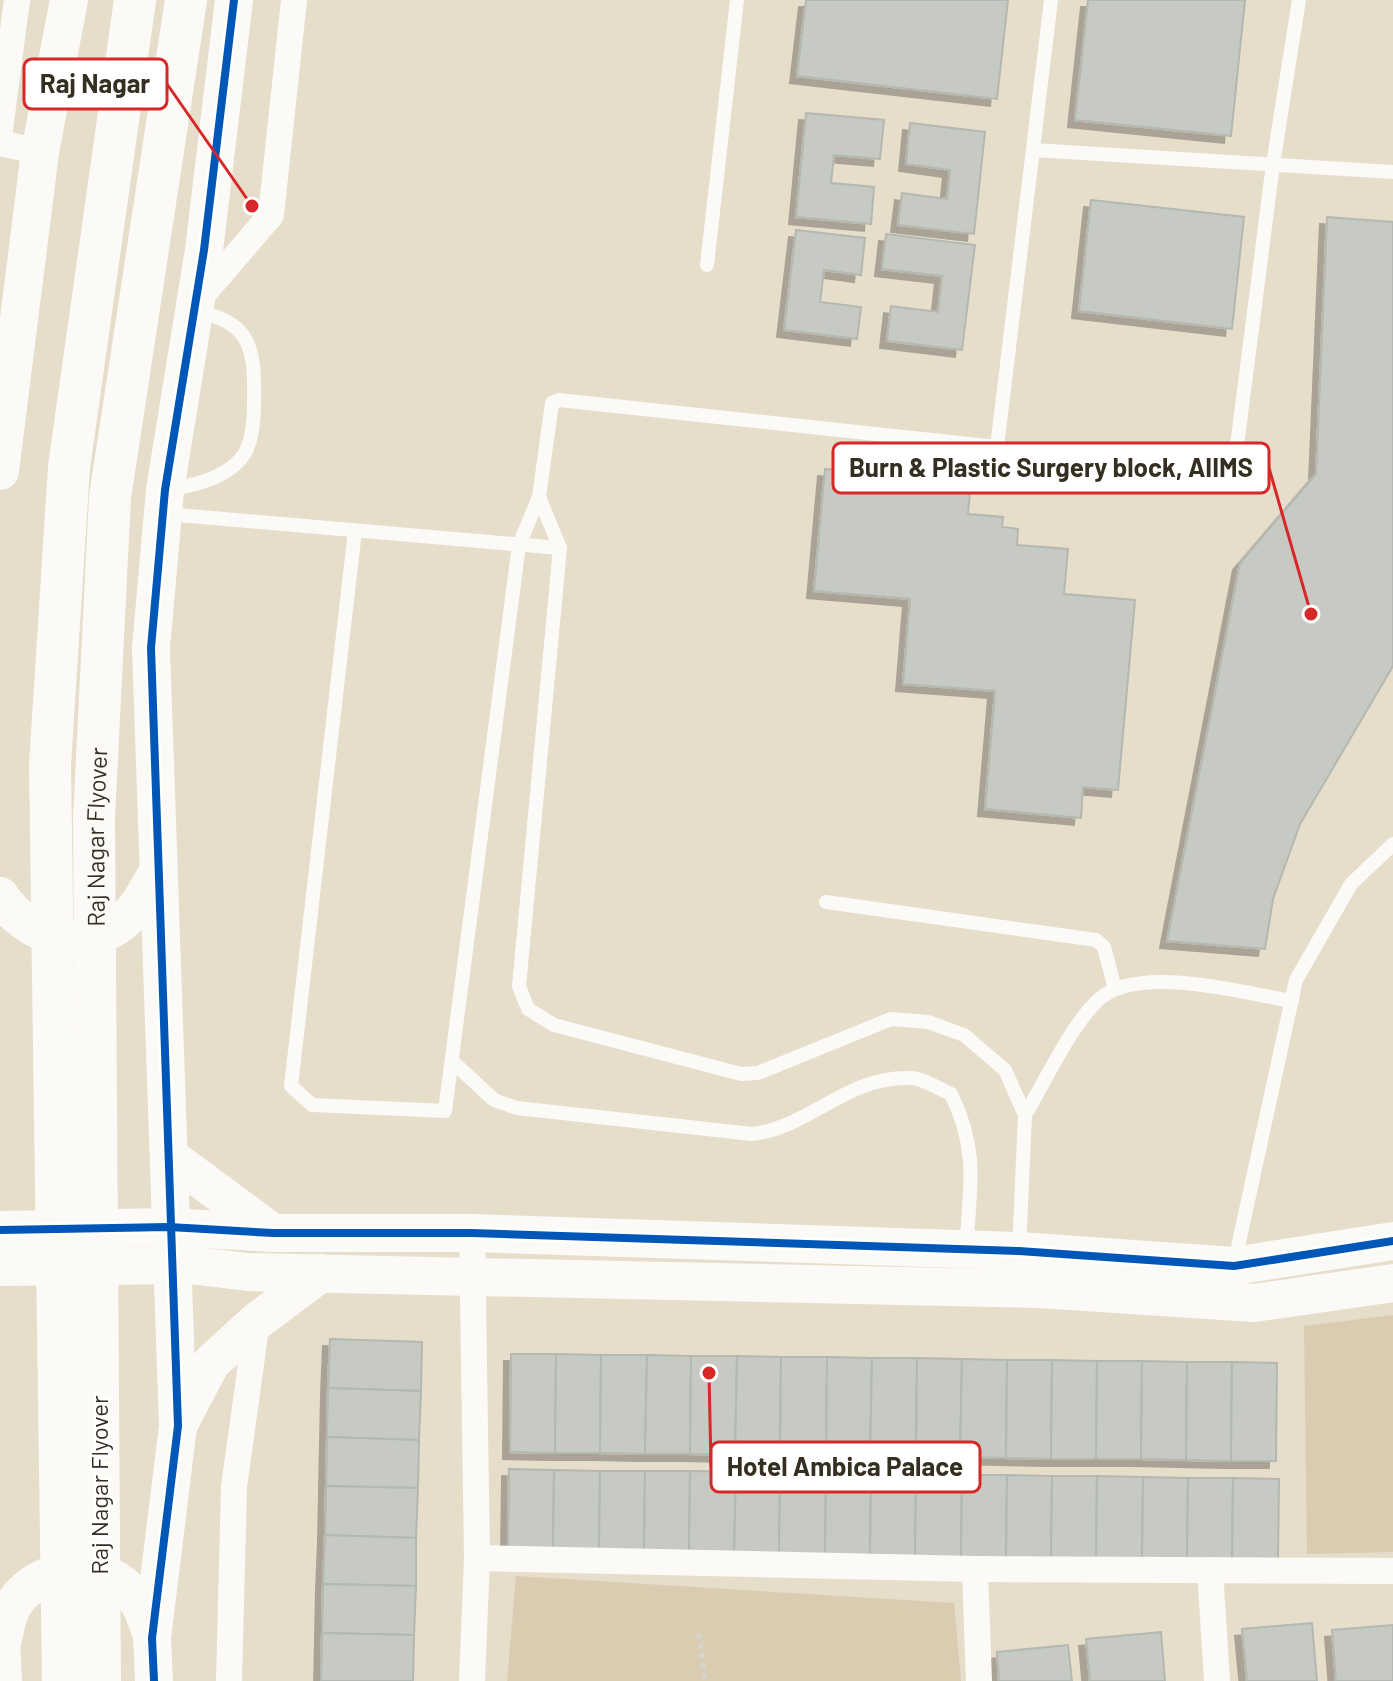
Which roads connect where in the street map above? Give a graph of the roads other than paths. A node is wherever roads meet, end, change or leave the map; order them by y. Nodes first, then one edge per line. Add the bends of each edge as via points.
1 (17, 0) edge
2 (69, 0) edge
3 (135, 0) edge
4 (186, 0) edge
5 (234, 0) edge
6 (294, 0) edge
7 (737, 0) edge
8 (1051, 0) edge
9 (1299, 0) edge
10 (0, 130) edge
11 (0, 143) edge
12 (1033, 150) junction
13 (40, 152) junction
14 (1273, 164) junction
15 (1393, 172) edge
16 (707, 265) dead end
17 (195, 307) junction
18 (0, 471) edge
19 (1233, 477) dead end
20 (539, 497) junction
21 (164, 502) junction
22 (355, 531) junction
23 (519, 545) junction
24 (560, 548) junction
25 (1393, 844) edge
26 (157, 873) junction
27 (0, 896) edge
28 (826, 902) dead end
29 (1115, 989) junction
30 (1292, 1001) junction
31 (452, 1061) junction
32 (1025, 1115) junction
33 (169, 1156) junction
34 (169, 1227) junction
35 (0, 1230) edge
36 (273, 1233) junction
37 (472, 1233) junction
38 (1393, 1241) edge
39 (966, 1250) junction
40 (1019, 1251) junction
41 (171, 1265) junction
42 (1234, 1266) junction
43 (0, 1267) edge
44 (321, 1273) junction
45 (473, 1274) junction
46 (1393, 1283) edge
47 (257, 1321) junction
48 (178, 1426) junction
49 (477, 1558) junction
50 (975, 1569) junction
51 (1210, 1570) junction
52 (1393, 1571) edge
53 (1, 1631) edge
54 (152, 1638) junction
55 (3, 1681) edge
56 (63, 1681) edge
57 (100, 1681) edge
58 (154, 1681) edge
59 (229, 1681) edge
60 (472, 1681) edge
61 (979, 1681) edge
62 (1217, 1681) edge

1 - 10 street
2 - 13 street
3 - 56 main road, Raj Nagar Flyover via 69,467 50,765
4 - 57 main road, Raj Nagar Flyover via 110,497 96,772
5 - 17 street
6 - 17 street via 271,215
7 - 16 lane
8 - 12 lane
9 - 14 lane
11 - 13 street
12 - 14 lane
12 - 20 lane via 997,447 559,400 550,407
13 - 18 street
14 - 15 lane
14 - 19 lane
17 - 21 street
17 - 21 lane via 232,322 249,343 255,365 250,439 242,457 214,478
20 - 23 lane
20 - 24 lane
21 - 22 lane
21 - 26 street via 151,648
22 - 23 lane
22 - 31 lane via 291,1086 312,1105 445,1111
23 - 24 lane
23 - 31 lane
24 - 32 lane via 519,986 528,1009 554,1025 741,1074 758,1073 891,1019 928,1022 964,1035 1005,1070
25 - 30 lane via 1351,884 1296,980
26 - 27 street via 136,908 119,924 81,937 54,938 31,929
26 - 33 street
28 - 29 lane via 1096,940 1104,947
29 - 30 lane via 1160,982
29 - 32 lane via 1086,1014
30 - 42 lane
31 - 39 lane via 494,1100 517,1108 752,1134 787,1126 852,1088 912,1077 951,1094 966,1124 972,1153
32 - 40 lane
33 - 34 street
33 - 36 street
34 - 35 street
34 - 36 street
34 - 41 street
36 - 37 street
37 - 39 street
37 - 45 street
38 - 42 street
39 - 40 street
40 - 42 street
41 - 43 street
41 - 44 street
41 - 48 street
44 - 45 street
44 - 47 street
45 - 46 street via 1039,1289 1254,1303
45 - 49 street
47 - 48 street via 211,1363
47 - 59 street via 234,1487
48 - 54 street
49 - 50 street
49 - 60 street
50 - 51 street
50 - 61 street
51 - 52 street
51 - 62 street
53 - 54 street via 30,1586 60,1571 92,1570 121,1583 143,1607
53 - 55 street
54 - 58 street

